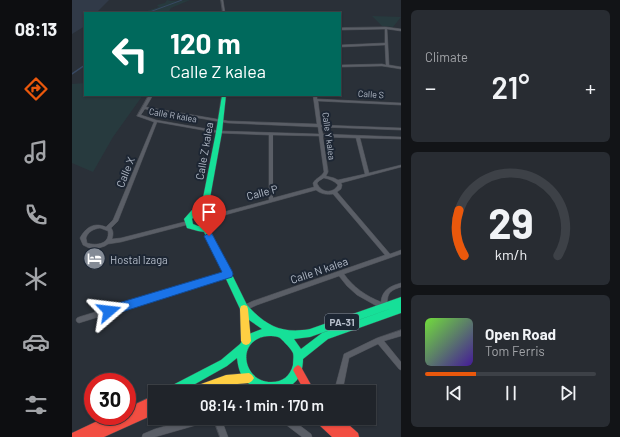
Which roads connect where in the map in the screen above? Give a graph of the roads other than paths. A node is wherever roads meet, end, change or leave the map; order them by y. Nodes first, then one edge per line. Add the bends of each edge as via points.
1 (222, 0) edge
2 (224, 12) edge
3 (386, 29) junction
4 (341, 30) edge
5 (401, 31) edge
6 (387, 45) junction
7 (341, 47) edge
8 (341, 66) edge
9 (388, 66) junction
10 (401, 68) edge
11 (149, 96) edge
12 (224, 96) edge
13 (315, 97) edge
14 (401, 104) edge
15 (143, 108) junction
16 (156, 121) junction
17 (221, 121) junction
18 (319, 125) junction
19 (401, 129) edge
20 (219, 132) junction
21 (271, 134) junction
22 (321, 135) junction
23 (358, 136) junction
24 (401, 138) edge
25 (401, 166) edge
26 (367, 174) junction
27 (323, 177) junction
28 (338, 182) junction
29 (317, 188) junction
30 (334, 192) junction
31 (271, 201) junction
32 (204, 210) junction
33 (214, 216) junction
34 (188, 223) junction
35 (108, 228) junction
36 (206, 229) junction
37 (107, 242) junction
38 (401, 252) edge
39 (389, 256) junction
40 (340, 273) junction
41 (228, 274) junction
42 (401, 284) edge
43 (401, 301) edge
44 (384, 307) junction
45 (244, 308) junction
46 (401, 309) edge
47 (79, 320) dead end
48 (274, 332) junction
49 (401, 333) edge
50 (282, 334) junction
51 (379, 340) junction
52 (245, 344) junction
53 (299, 356) junction
54 (401, 367) edge
55 (298, 370) junction
56 (250, 378) junction
57 (184, 385) edge
58 (213, 385) edge
59 (260, 385) edge
60 (284, 385) edge
61 (306, 385) edge
62 (340, 385) edge
63 (148, 403) edge
64 (136, 409) edge
65 (148, 412) edge
66 (101, 425) edge
67 (182, 425) edge
68 (220, 425) edge
69 (292, 425) edge
70 (327, 425) edge
71 (341, 425) edge
72 (108, 429) junction
73 (75, 437) edge
74 (92, 437) edge
75 (104, 437) edge
76 (146, 437) edge
77 (224, 437) edge
78 (308, 437) edge
79 (340, 437) edge
80 (354, 437) edge

1 - 2 street
3 - 4 street
3 - 5 street
3 - 6 street
6 - 7 street
6 - 9 street
8 - 9 street
9 - 10 street
11 - 15 street
12 - 17 main road, Calle Z kalea
13 - 14 street, Calle S
13 - 18 street, Calle Y kalea
15 - 16 street, Calle R kalea via 139,116
15 - 17 street, Calle R kalea
16 - 20 street, Calle R kalea
16 - 35 street, Calle X via 115,221
17 - 18 street, Calle R kalea
17 - 20 main road, Calle Z kalea
18 - 19 street, Calle R kalea
18 - 22 street, Calle Y kalea
20 - 21 street, Calle R kalea
20 - 32 main road, Calle Z kalea
21 - 22 street, Calle R kalea
21 - 31 street
22 - 23 street, Calle R kalea
22 - 27 street, Calle Y kalea via 326,172
23 - 24 street, Calle R kalea
23 - 26 street
25 - 26 street
26 - 28 street
27 - 28 street
27 - 29 street via 315,183
28 - 30 street via 339,188
29 - 30 street via 324,192
29 - 31 street, Calle P
30 - 39 street
31 - 33 street, Calle P
32 - 33 main road
32 - 34 main road via 190,215
33 - 36 main road via 214,223
34 - 36 main road via 197,230
34 - 37 street
35 - 37 street via 111,234
35 - 37 street via 91,228 83,238 85,244 93,247
36 - 41 main road
38 - 39 street, Calle N kalea
39 - 40 street, Calle N kalea
40 - 44 street via 351,287
40 - 45 street, Calle N kalea
41 - 45 main road
41 - 47 street
42 - 44 street via 391,287 386,292 383,299
43 - 44 main road, PA-31
44 - 50 main road, PA-31 via 299,336
45 - 48 main road via 252,317
45 - 52 main road
46 - 53 main road via 326,336
48 - 50 main road, PA-31
48 - 52 main road, PA-31 via 264,331 250,337
49 - 51 street
50 - 53 main road, PA-31 via 296,347
51 - 54 street
51 - 62 street via 346,356
52 - 56 main road via 241,363
52 - 57 main road, PA-31 via 224,363
53 - 55 main road
55 - 60 main road
55 - 61 main road
56 - 58 main road via 226,380
56 - 59 main road
63 - 64 main road
65 - 72 main road
66 - 73 main road
67 - 76 street
68 - 77 street
69 - 78 street
70 - 79 main road
71 - 80 main road
72 - 74 main road
72 - 75 street

